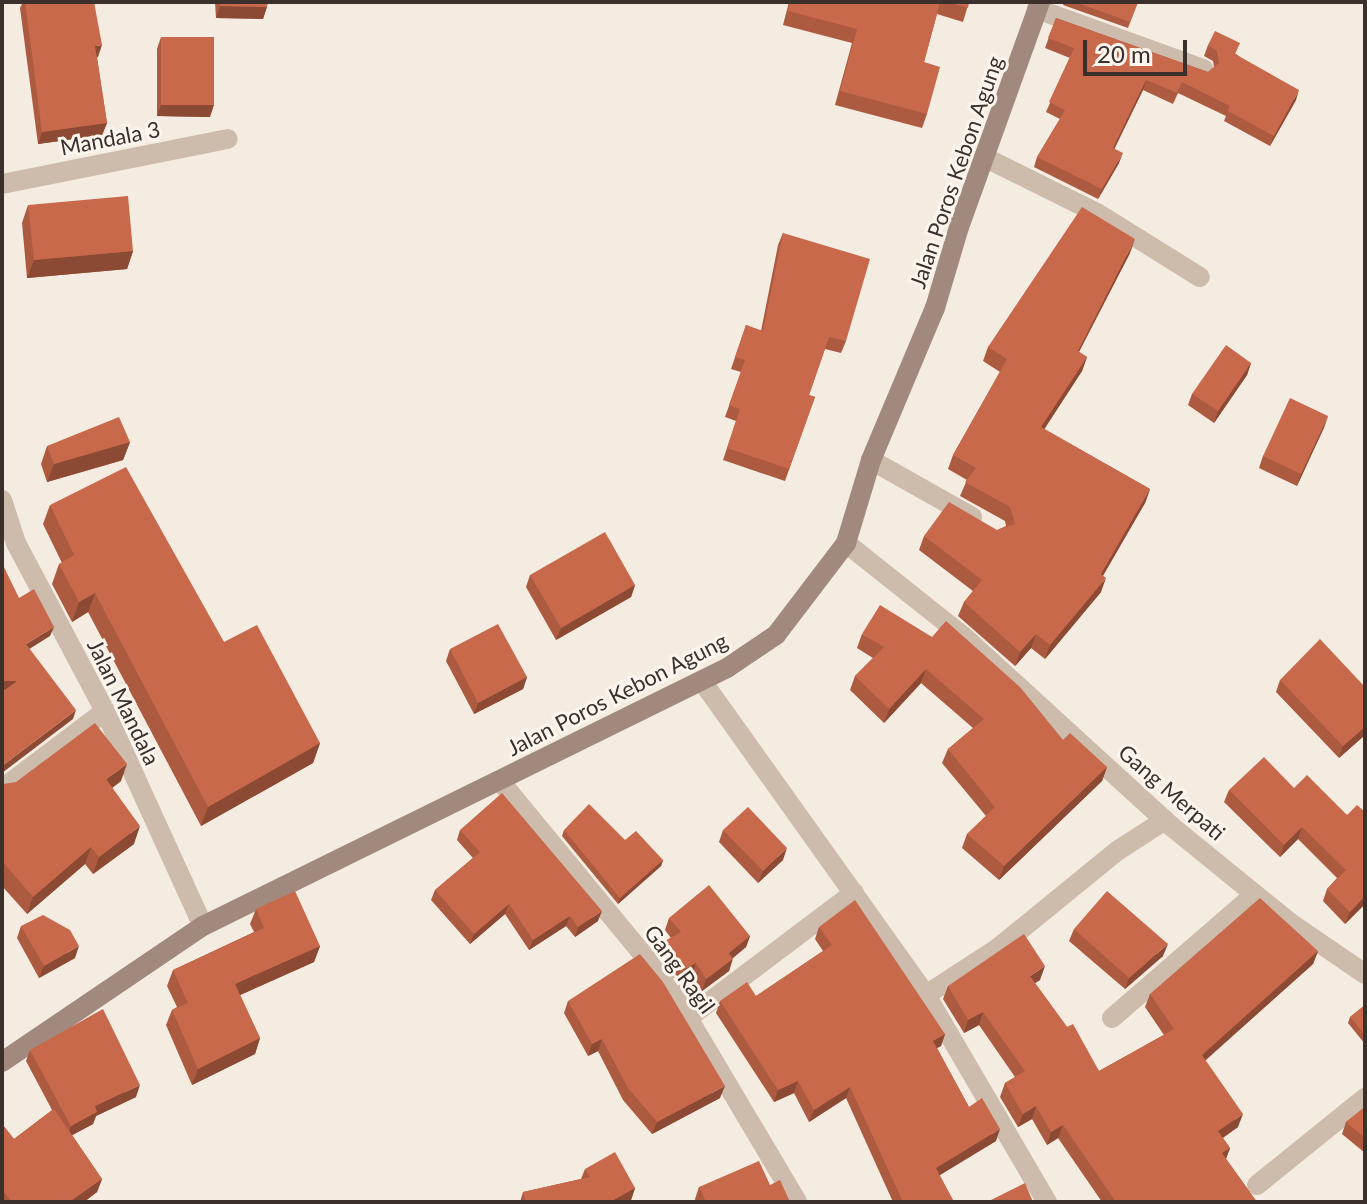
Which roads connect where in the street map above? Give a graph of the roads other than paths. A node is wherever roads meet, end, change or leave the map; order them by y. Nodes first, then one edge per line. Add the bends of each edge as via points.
1 (1039, 5) edge
2 (1203, 69) edge
3 (228, 139) dead end
4 (984, 157) junction
5 (2, 184) edge
6 (1200, 277) dead end
7 (871, 460) junction
8 (2, 500) edge
9 (986, 525) edge
10 (846, 543) junction
11 (702, 681) junction
12 (105, 711) junction
13 (500, 781) junction
14 (2, 789) edge
15 (1165, 820) junction
16 (854, 893) junction
17 (1255, 894) junction
18 (203, 926) junction
19 (1365, 974) edge
20 (926, 995) junction
21 (688, 1018) junction
22 (1112, 1018) dead end
23 (2, 1062) edge
24 (1365, 1098) edge
25 (1257, 1185) dead end
26 (797, 1202) edge
27 (1047, 1202) edge

1 - 2 street
1 - 4 main road, Jalan Poros Kebon Agung
3 - 5 street, Mandala 3
4 - 6 street via 1097,213
4 - 7 main road, Jalan Poros Kebon Agung via 935,308
7 - 9 street
7 - 10 main road, Jalan Poros Kebon Agung
8 - 12 street, Jalan Mandala via 16,543
10 - 11 main road, Jalan Poros Kebon Agung via 776,635
10 - 15 street, Gang Merpati via 963,636
11 - 13 main road, Jalan Poros Kebon Agung
11 - 16 street
12 - 14 street
12 - 18 street, Jalan Mandala
13 - 18 main road, Jalan Poros Kebon Agung
13 - 21 street, Gang Ragil via 669,986
15 - 17 street, Gang Merpati
15 - 20 street via 1117,851 998,948
16 - 20 street
16 - 21 street
17 - 19 street, Gang Merpati
17 - 22 street
18 - 23 main road, Jalan Poros Kebon Agung
20 - 27 street
21 - 26 street, Gang Ragil
24 - 25 street

